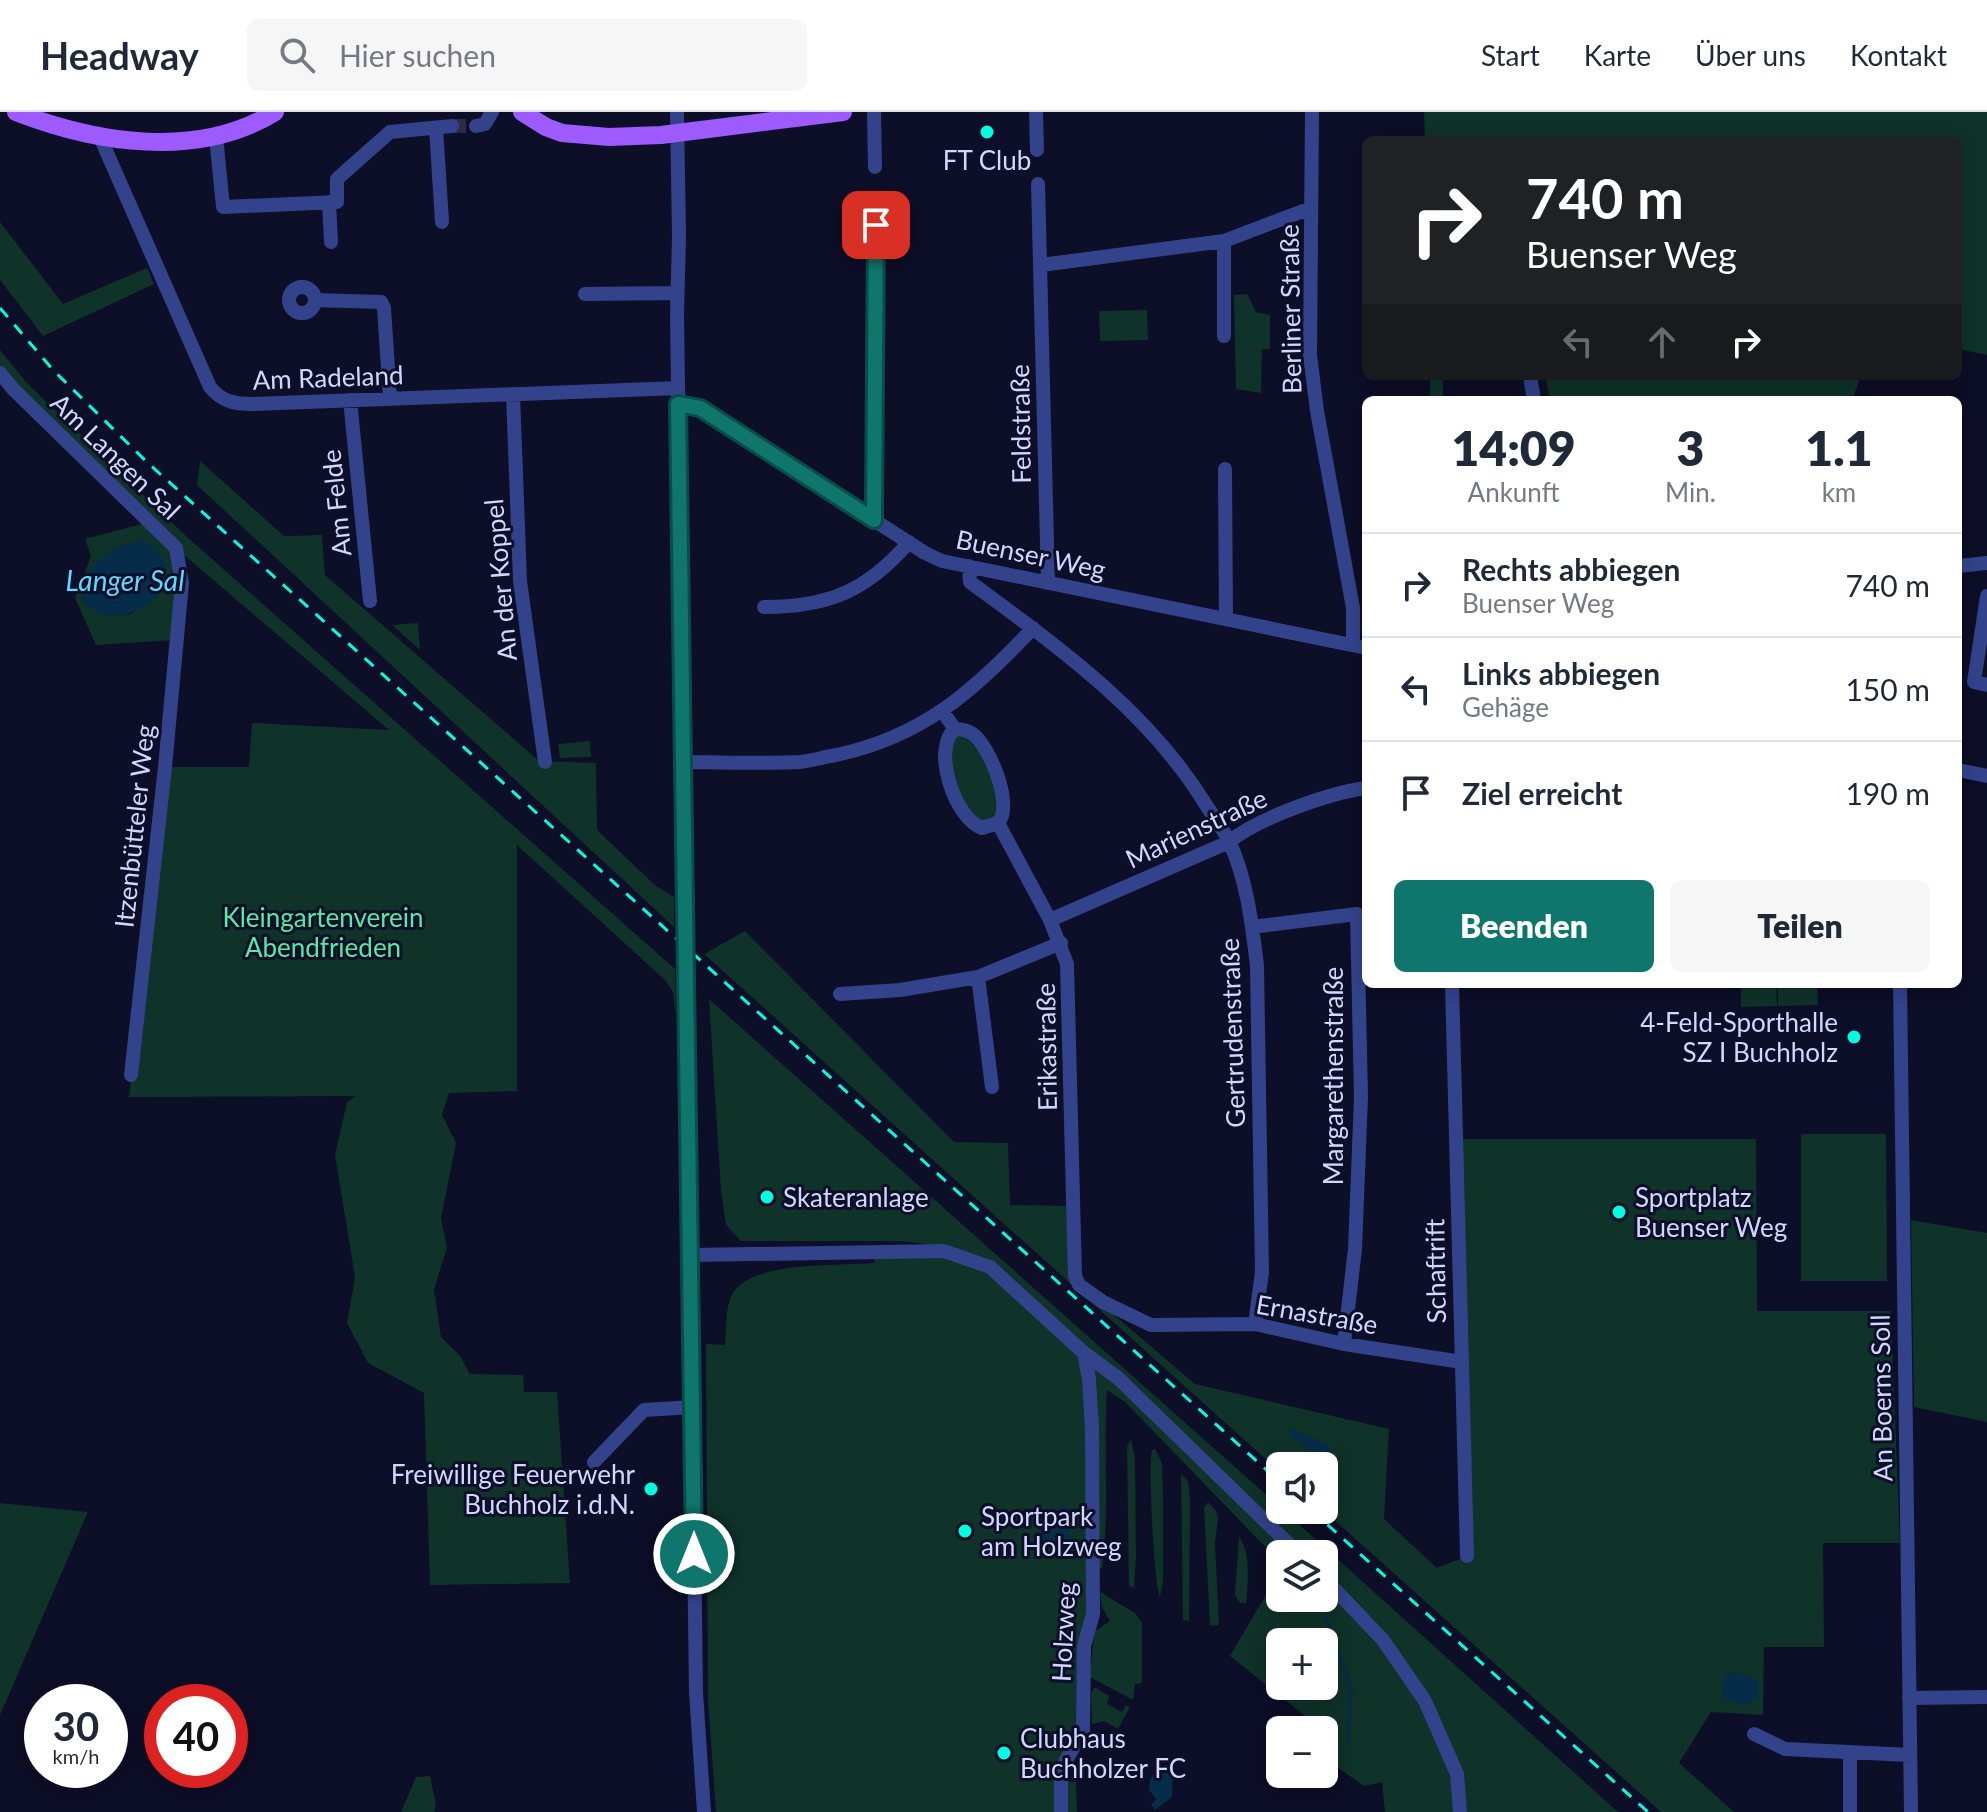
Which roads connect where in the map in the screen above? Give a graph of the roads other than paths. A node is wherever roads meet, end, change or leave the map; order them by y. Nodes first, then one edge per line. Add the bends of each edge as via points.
1 (16, 112) edge
2 (275, 112) edge
3 (492, 112) edge
4 (522, 112) edge
5 (677, 112) edge
6 (843, 112) edge
7 (874, 112) edge
8 (1036, 112) edge
9 (1312, 112) edge
10 (452, 126) tunnel mouth
11 (476, 126) tunnel mouth
12 (436, 128) junction
13 (677, 133) junction
14 (216, 136) junction
15 (100, 137) junction
16 (1037, 150) dead end
17 (875, 167) dead end
18 (1038, 184) dead end
19 (329, 202) junction
20 (876, 207) dead end
21 (1311, 208) junction
22 (442, 222) dead end
23 (1224, 241) junction
24 (331, 242) dead end
25 (1041, 265) junction
26 (677, 293) junction
27 (585, 294) dead end
28 (315, 300) dead end
29 (1224, 336) dead end
30 (0, 373) edge
31 (678, 388) junction
32 (513, 394) junction
33 (390, 398) junction
34 (350, 400) junction
35 (678, 404) junction
36 (1225, 469) dead end
37 (874, 520) junction
38 (909, 542) junction
39 (1987, 563) edge
40 (969, 566) junction
41 (1962, 566) edge
42 (182, 583) joint
43 (1048, 583) junction
44 (1987, 596) edge
45 (370, 601) dead end
46 (764, 607) dead end
47 (1226, 619) junction
48 (1033, 628) junction
49 (1359, 647) edge
50 (1987, 685) edge
51 (942, 711) junction
52 (955, 729) junction
53 (545, 762) dead end
54 (683, 762) junction
55 (1962, 771) edge
56 (1987, 776) edge
57 (1362, 789) edge
58 (998, 823) junction
59 (1229, 842) junction
60 (1050, 920) junction
61 (1252, 927) junction
62 (1061, 943) junction
63 (978, 977) junction
64 (1452, 988) edge
65 (1900, 988) edge
66 (840, 994) dead end
67 (131, 1075) dead end
68 (992, 1087) dead end
69 (692, 1255) junction
70 (1079, 1285) joint
71 (1255, 1324) junction
72 (1344, 1344) junction
73 (1084, 1353) junction
74 (1462, 1362) junction
75 (693, 1407) junction
76 (594, 1462) dead end
77 (1285, 1540) edge
78 (1467, 1556) dead end
79 (1338, 1593) edge
80 (1987, 1697) edge
81 (1909, 1698) junction
82 (1754, 1734) dead end
83 (1850, 1754) junction
84 (1910, 1755) junction
85 (704, 1812) edge
86 (1061, 1812) edge
87 (1460, 1812) edge
88 (1850, 1812) edge
89 (1911, 1812) edge

1 - 15 main road
2 - 14 main road
3 - 11 street via 485,124
4 - 13 main road via 546,127 579,136
5 - 13 street
6 - 13 main road
7 - 17 street
8 - 16 street
9 - 21 street, Berliner Straße
10 - 12 street
12 - 19 street via 390,132 337,179 337,202
12 - 22 street
13 - 26 street
14 - 15 main road via 148,141
14 - 19 street via 223,207
15 - 34 street, Am Radeland via 216,395 238,404
18 - 25 street, Feldstraße
19 - 24 street
20 - 37 street
21 - 23 street
21 - 49 street, Berliner Straße via 1310,355
23 - 25 street
23 - 29 street
25 - 43 street, Feldstraße
26 - 27 street
26 - 31 street
28 - 33 street via 381,302
30 - 42 street, Am Langen Sal via 176,548
31 - 32 street, Am Radeland
31 - 35 street
32 - 33 street, Am Radeland
32 - 53 street, An der Koppel via 520,581
33 - 34 street, Am Radeland
34 - 45 street, Am Felde
35 - 37 street, Buenser Weg via 700,408
35 - 54 street
36 - 47 street
37 - 38 street, Buenser Weg
38 - 40 street, Buenser Weg via 942,561
38 - 46 street via 873,578 843,596 815,604
39 - 41 street
40 - 43 street, Buenser Weg
40 - 48 street, Gertrudenstraße via 970,582
42 - 67 street, Itzenbütteler Weg
43 - 47 street, Buenser Weg
44 - 50 street via 1974,682
47 - 49 street, Buenser Weg
48 - 51 street via 993,670
48 - 59 street, Gertrudenstraße via 1102,682 1155,734
51 - 52 street, Erikastraße
51 - 54 street via 875,744 802,762
52 - 58 street, Erikastraße via 980,741 996,772 1005,811
52 - 58 street via 945,743 945,762 962,813 982,828
54 - 69 street, bridge
55 - 56 street
57 - 59 street, Marienstraße via 1305,805
58 - 60 street, Erikastraße
59 - 60 street, Marienstraße
59 - 61 street, Gertrudenstraße
60 - 62 street, Erikastraße
61 - 71 street, Gertrudenstraße via 1262,1272
61 - 72 street, Margarethenstraße via 1357,914 1361,1097 1355,1249
62 - 63 street
62 - 70 street, Erikastraße via 1069,985
63 - 66 street
63 - 68 street
64 - 74 street, Schaftrift
65 - 81 street, An Boerns Soll
69 - 73 street via 944,1251 990,1267
69 - 75 street
70 - 71 street, Ernastraße via 1151,1325
71 - 72 street, Ernastraße
72 - 74 street, Ernastraße
73 - 77 street via 1118,1378
73 - 86 street, Holzweg via 1092,1428 1093,1614 1084,1646 1083,1731 1061,1769
74 - 78 street, Schaftrift
75 - 76 street via 644,1410
75 - 85 street via 696,1679
79 - 87 street via 1383,1640 1425,1701 1457,1774
80 - 81 street
81 - 84 street, An Boerns Soll
82 - 83 street via 1785,1749
83 - 84 street
83 - 88 street
84 - 89 street, An Boerns Soll

